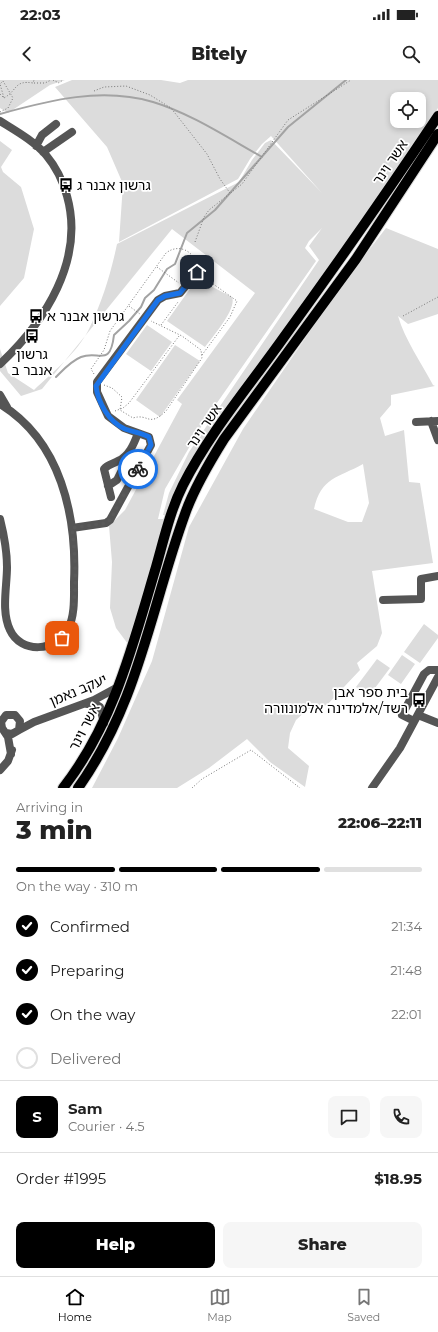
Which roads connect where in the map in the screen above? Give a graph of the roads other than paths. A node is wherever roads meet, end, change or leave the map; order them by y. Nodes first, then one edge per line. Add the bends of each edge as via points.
1 (438, 116) edge
2 (3, 123) edge
3 (56, 124) dead end
4 (72, 132) dead end
5 (438, 134) edge
6 (36, 146) junction
7 (43, 152) junction
8 (197, 268) road end
9 (7, 357) junction
10 (0, 364) edge
11 (0, 370) edge
12 (0, 396) edge
13 (0, 404) edge
14 (9, 410) junction
15 (435, 421) edge
16 (416, 422) dead end
17 (138, 433) junction
18 (438, 440) edge
19 (122, 470) dead end
20 (108, 486) junction
21 (111, 497) dead end
22 (0, 519) edge
23 (72, 528) junction
24 (438, 576) edge
25 (383, 600) dead end
26 (438, 670) edge
27 (438, 677) edge
28 (118, 687) junction
29 (84, 704) junction
30 (3, 715) edge
31 (17, 716) junction
32 (47, 717) junction
33 (416, 718) junction
34 (104, 723) junction
35 (438, 723) edge
36 (0, 724) edge
37 (17, 732) junction
38 (6, 733) junction
39 (11, 754) junction
40 (0, 770) edge
41 (63, 788) edge
42 (78, 788) edge
43 (372, 788) edge

1 - 28 main road, אשר וינר via 192,470 173,510 143,614
2 - 6 street
3 - 6 street via 42,136
4 - 7 street
5 - 42 main road, אשר וינר via 356,259 224,439 210,462 185,513 143,652 122,709 100,754
6 - 7 street
7 - 9 street via 53,164 65,188 71,210 71,243 62,278 50,302 31,331
8 - 17 street via 186,288 180,293 158,300 97,382 96,392 107,414 116,423
9 - 10 street
9 - 11 street
12 - 14 street
13 - 14 street
14 - 23 street via 36,436 50,455 65,494
15 - 16 street
15 - 18 street
17 - 20 street via 131,450 124,458 104,469
17 - 23 street via 149,437 151,445 110,520 106,523
19 - 20 street via 117,480
20 - 21 street
22 - 23 street via 6,554 6,621 17,639 34,648 44,648 62,638 72,617 75,575
24 - 25 street via 421,579 421,598
26 - 33 street via 429,670 424,674 402,715
27 - 33 street
28 - 29 street, יעקב נאמן
28 - 34 main road, אשר וינר
29 - 32 street, יעקב נאמן
29 - 34 street via 95,704 100,707
30 - 31 street
30 - 36 street
31 - 32 street, יעקב נאמן
31 - 37 street via 21,724
32 - 37 street, יעקב נאמן
33 - 35 street
33 - 43 street via 400,748
34 - 41 main road, אשר וינר via 83,761
36 - 38 street
37 - 38 street
37 - 39 street
38 - 39 street
39 - 40 street

